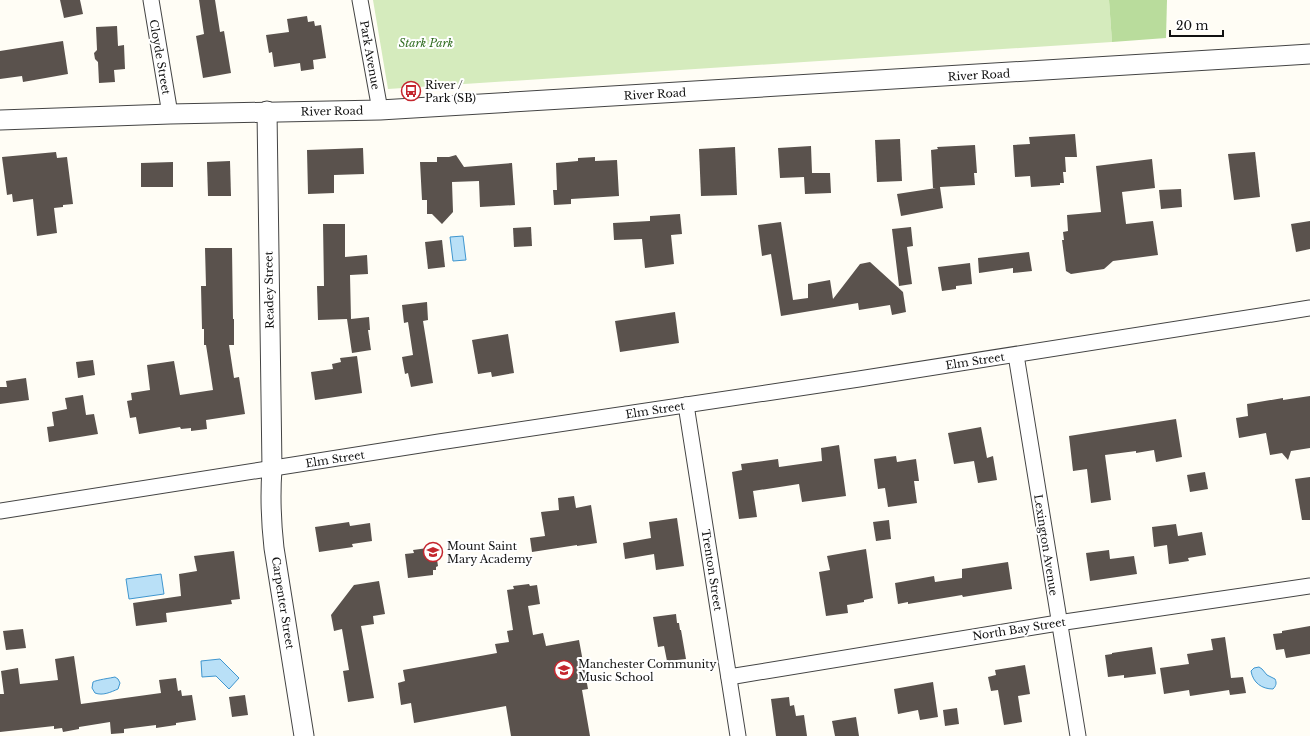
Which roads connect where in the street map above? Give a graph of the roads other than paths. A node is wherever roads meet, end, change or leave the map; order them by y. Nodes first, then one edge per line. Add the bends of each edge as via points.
1 (151, 0) edge
2 (360, 0) edge
3 (1310, 54) edge
4 (380, 110) junction
5 (267, 112) junction
6 (170, 114) junction
7 (0, 120) edge
8 (1310, 308) edge
9 (1016, 355) junction
10 (686, 405) junction
11 (272, 469) junction
12 (0, 511) edge
13 (1310, 586) edge
14 (1058, 623) junction
15 (729, 677) junction
16 (304, 736) edge
17 (738, 736) edge
18 (1078, 736) edge

1 - 6 street, Cloyde Street
2 - 4 street, Park Avenue
3 - 4 street, River Road
4 - 5 street, River Road
5 - 6 street, River Road
5 - 11 street, Readey Street
6 - 7 street, River Road
8 - 9 street, Elm Street
9 - 10 street, Elm Street
9 - 14 street, Lexington Avenue
10 - 11 street, Elm Street
10 - 15 street, Trenton Street
11 - 12 street, Elm Street
11 - 16 street, Carpenter Street via 270,494 274,548
13 - 14 street, North Bay Street
14 - 15 street, North Bay Street
14 - 18 street, Lexington Avenue
15 - 17 street, Trenton Street

